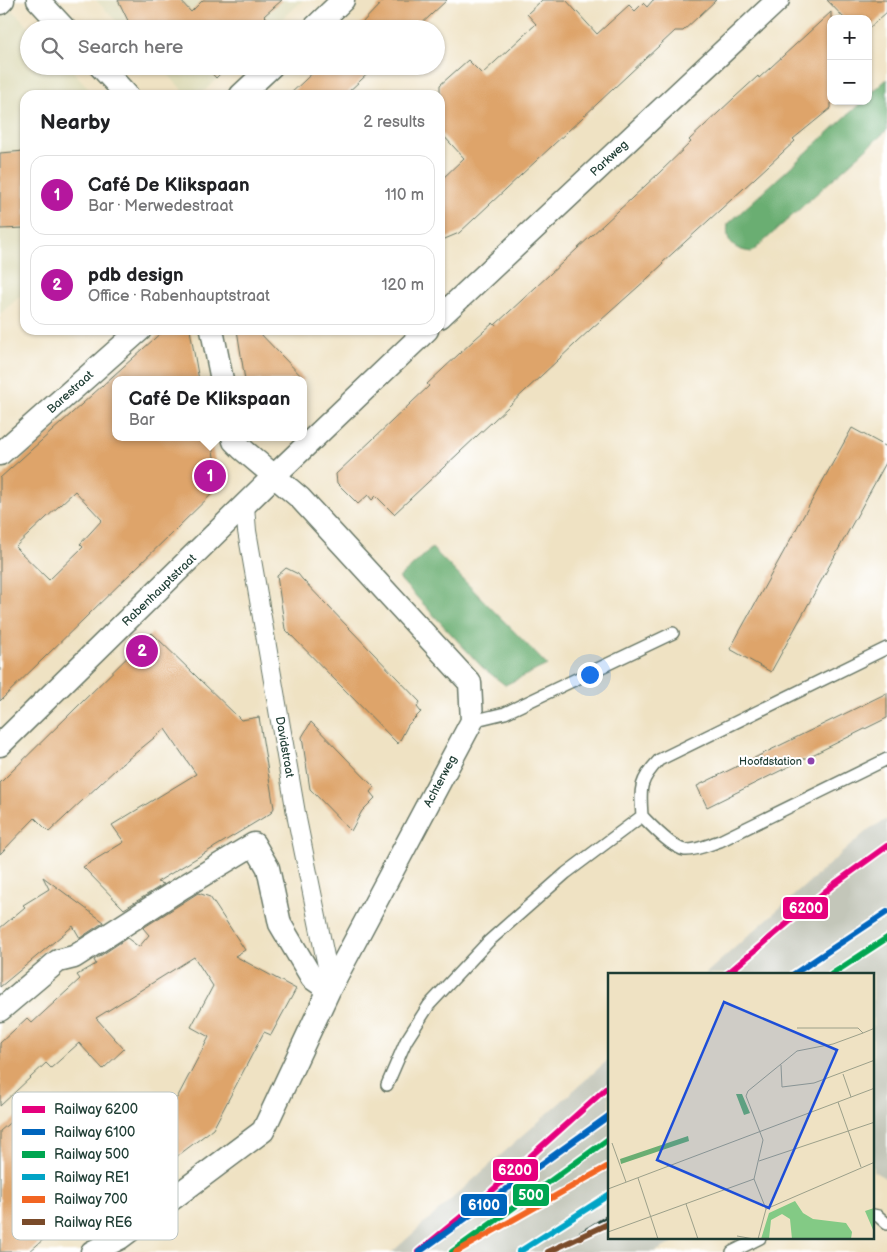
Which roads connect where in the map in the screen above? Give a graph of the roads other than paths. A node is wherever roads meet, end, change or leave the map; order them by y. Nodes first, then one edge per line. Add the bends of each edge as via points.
1 (3, 0) edge
2 (38, 0) edge
3 (343, 0) edge
4 (778, 0) edge
5 (0, 3) edge
6 (57, 20) edge
7 (322, 20) edge
8 (108, 75) edge
9 (263, 75) edge
10 (122, 90) edge
11 (247, 90) edge
12 (445, 312) edge
13 (134, 335) edge
14 (213, 335) edge
15 (422, 335) edge
16 (221, 376) edge
17 (234, 441) edge
18 (0, 454) edge
19 (274, 476) junction
20 (245, 506) junction
21 (673, 633) dead end
22 (887, 648) edge
23 (472, 721) junction
24 (0, 745) edge
25 (887, 760) edge
26 (642, 816) junction
27 (330, 988) junction
28 (0, 1010) edge
29 (386, 1085) dead end
30 (178, 1194) edge
31 (874, 1215) edge
32 (887, 1224) edge
33 (116, 1240) edge
34 (756, 1240) edge
35 (92, 1252) edge
36 (732, 1252) edge

1 - 5 street
2 - 6 street
3 - 7 street
4 - 12 street, Parkweg
8 - 10 street
9 - 11 street
13 - 18 street, Barestraat
14 - 16 street
15 - 19 street
17 - 19 street
19 - 20 street, Rabenhauptstraat
19 - 23 street via 300,498 470,683
20 - 24 street, Rabenhauptstraat
20 - 27 street, Davidstraat via 295,809
21 - 23 lane via 505,713
22 - 26 lane via 659,760 646,774 640,791
23 - 27 street, Achterweg
25 - 26 lane via 701,848 685,850 663,837
26 - 29 lane via 566,873 489,941 429,1005 406,1041
27 - 28 street via 312,978 280,924 268,868 254,844 74,957 58,962
27 - 30 street, Achterweg via 262,1131
31 - 32 lane
33 - 35 street, Achterweg
34 - 36 lane

